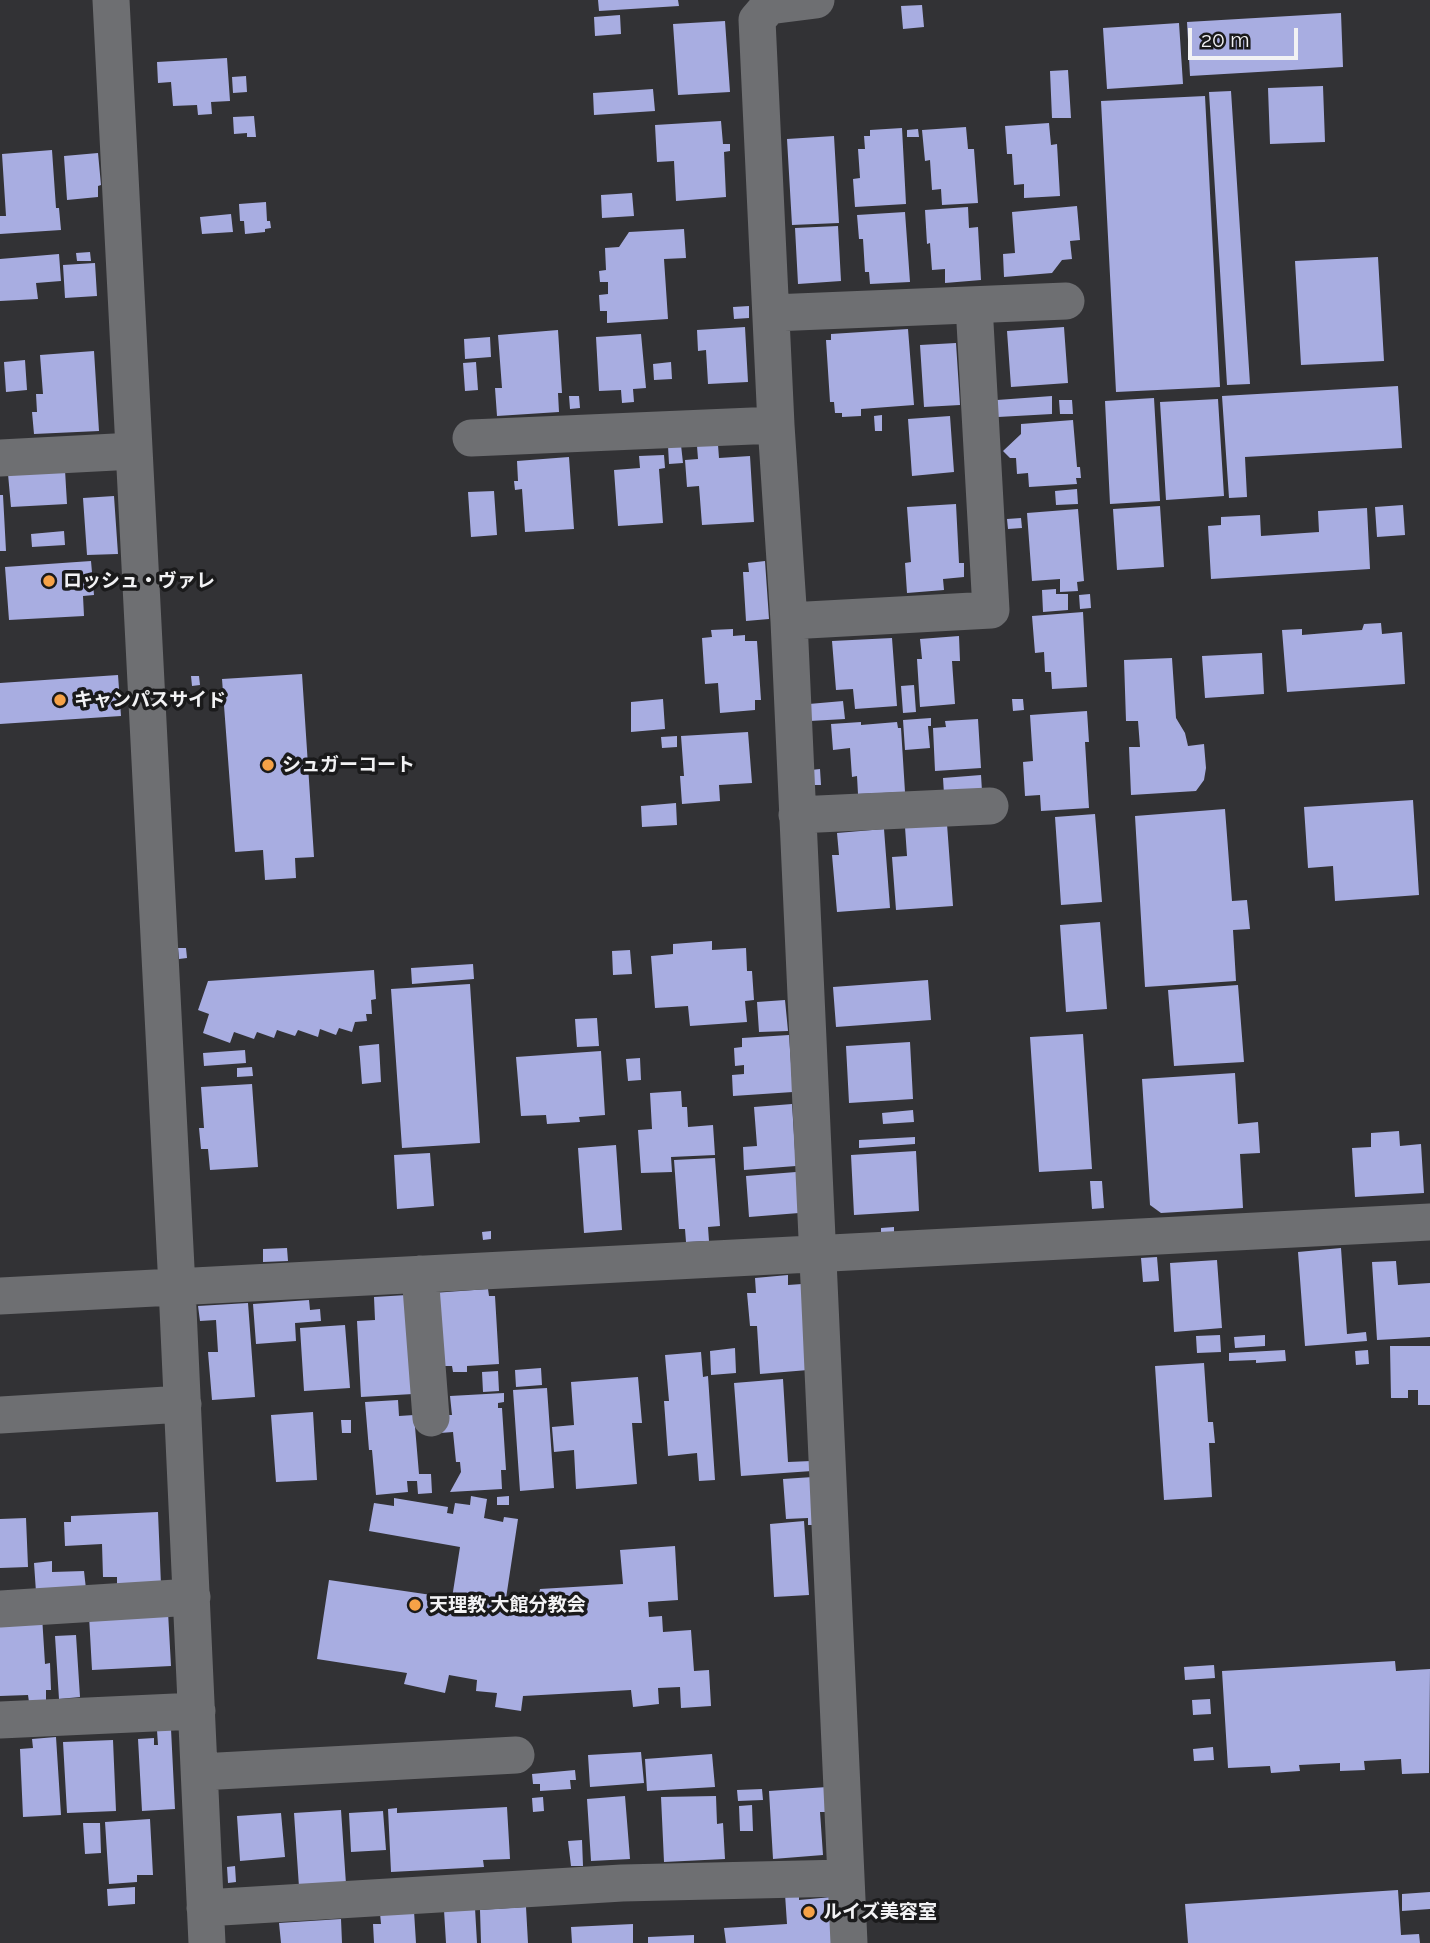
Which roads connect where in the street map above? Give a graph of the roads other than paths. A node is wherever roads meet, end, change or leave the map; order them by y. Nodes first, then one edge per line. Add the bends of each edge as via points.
1 (111, 0) edge
2 (816, 0) edge
3 (1066, 301) dead end
4 (974, 305) junction
5 (772, 313) junction
6 (776, 425) junction
7 (471, 438) dead end
8 (134, 451) junction
9 (0, 458) edge
10 (789, 621) junction
11 (990, 806) dead end
12 (797, 816) junction
13 (1430, 1223) edge
14 (816, 1254) junction
15 (420, 1275) junction
16 (177, 1287) junction
17 (0, 1296) edge
18 (183, 1404) junction
19 (0, 1415) edge
20 (431, 1418) dead end
21 (192, 1597) junction
22 (0, 1609) edge
23 (197, 1711) junction
24 (0, 1720) edge
25 (516, 1755) dead end
26 (200, 1772) junction
27 (846, 1878) junction
28 (206, 1926) edge
29 (849, 1943) edge

1 - 8 street
2 - 5 street via 769,6 757,20
3 - 4 street
4 - 5 street
4 - 10 street via 991,610
5 - 6 street
6 - 7 street
6 - 10 street
8 - 9 street
8 - 16 street
10 - 12 street
11 - 12 street
12 - 14 street
13 - 14 street
14 - 15 street
14 - 27 street
15 - 16 street
15 - 20 street
16 - 17 street
16 - 18 street
18 - 19 street
18 - 21 street
21 - 22 street
21 - 23 street
23 - 24 street
23 - 26 street
25 - 26 street
26 - 28 street
27 - 28 street via 622,1883
27 - 29 street

